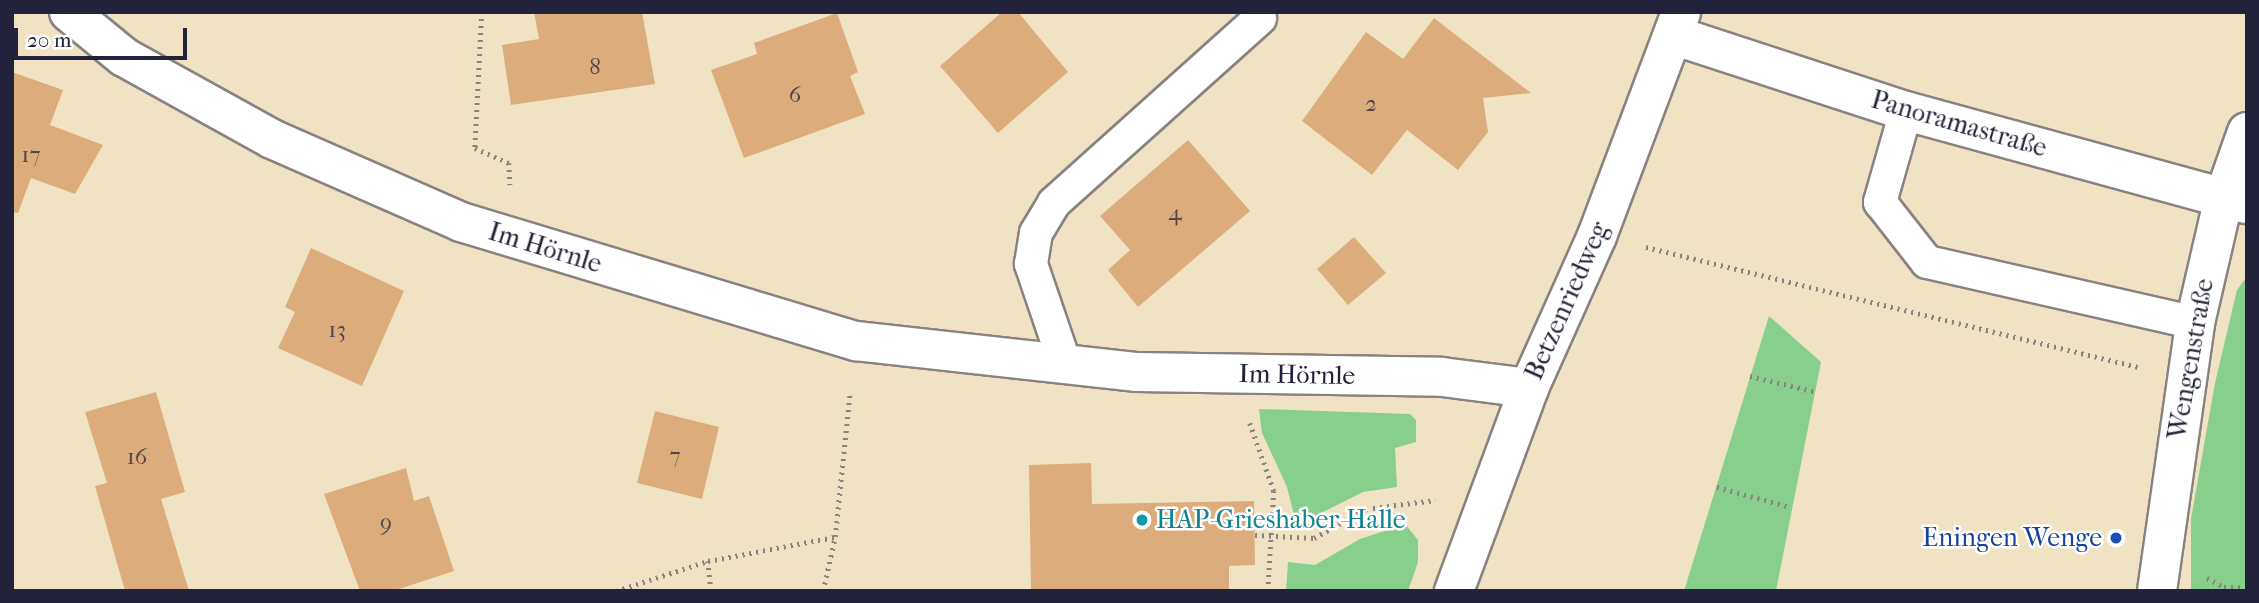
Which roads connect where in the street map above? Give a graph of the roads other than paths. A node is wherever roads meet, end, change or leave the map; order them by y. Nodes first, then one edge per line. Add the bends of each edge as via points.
1 (69, 12) edge
2 (1260, 18) dead end
3 (1677, 24) edge
4 (1906, 111) junction
5 (2247, 132) edge
6 (2236, 200) edge
7 (2195, 323) junction
8 (1065, 364) junction
9 (1529, 388) junction
10 (1454, 591) edge
11 (2157, 591) edge

1 - 8 street, Im Hörnle via 124,57 272,139 461,222 856,341
2 - 8 lane via 1054,203 1035,233 1031,264
3 - 4 street, Panoramastraße
3 - 9 street, Betzenriedweg via 1597,236
4 - 6 street, Panoramastraße
4 - 7 lane via 1880,202 1927,262
5 - 6 street, Wengenstraße
6 - 7 street, Wengenstraße
7 - 11 street, Wengenstraße
8 - 9 street, Im Hörnle via 1137,372 1442,377
9 - 10 street, Betzenriedweg

